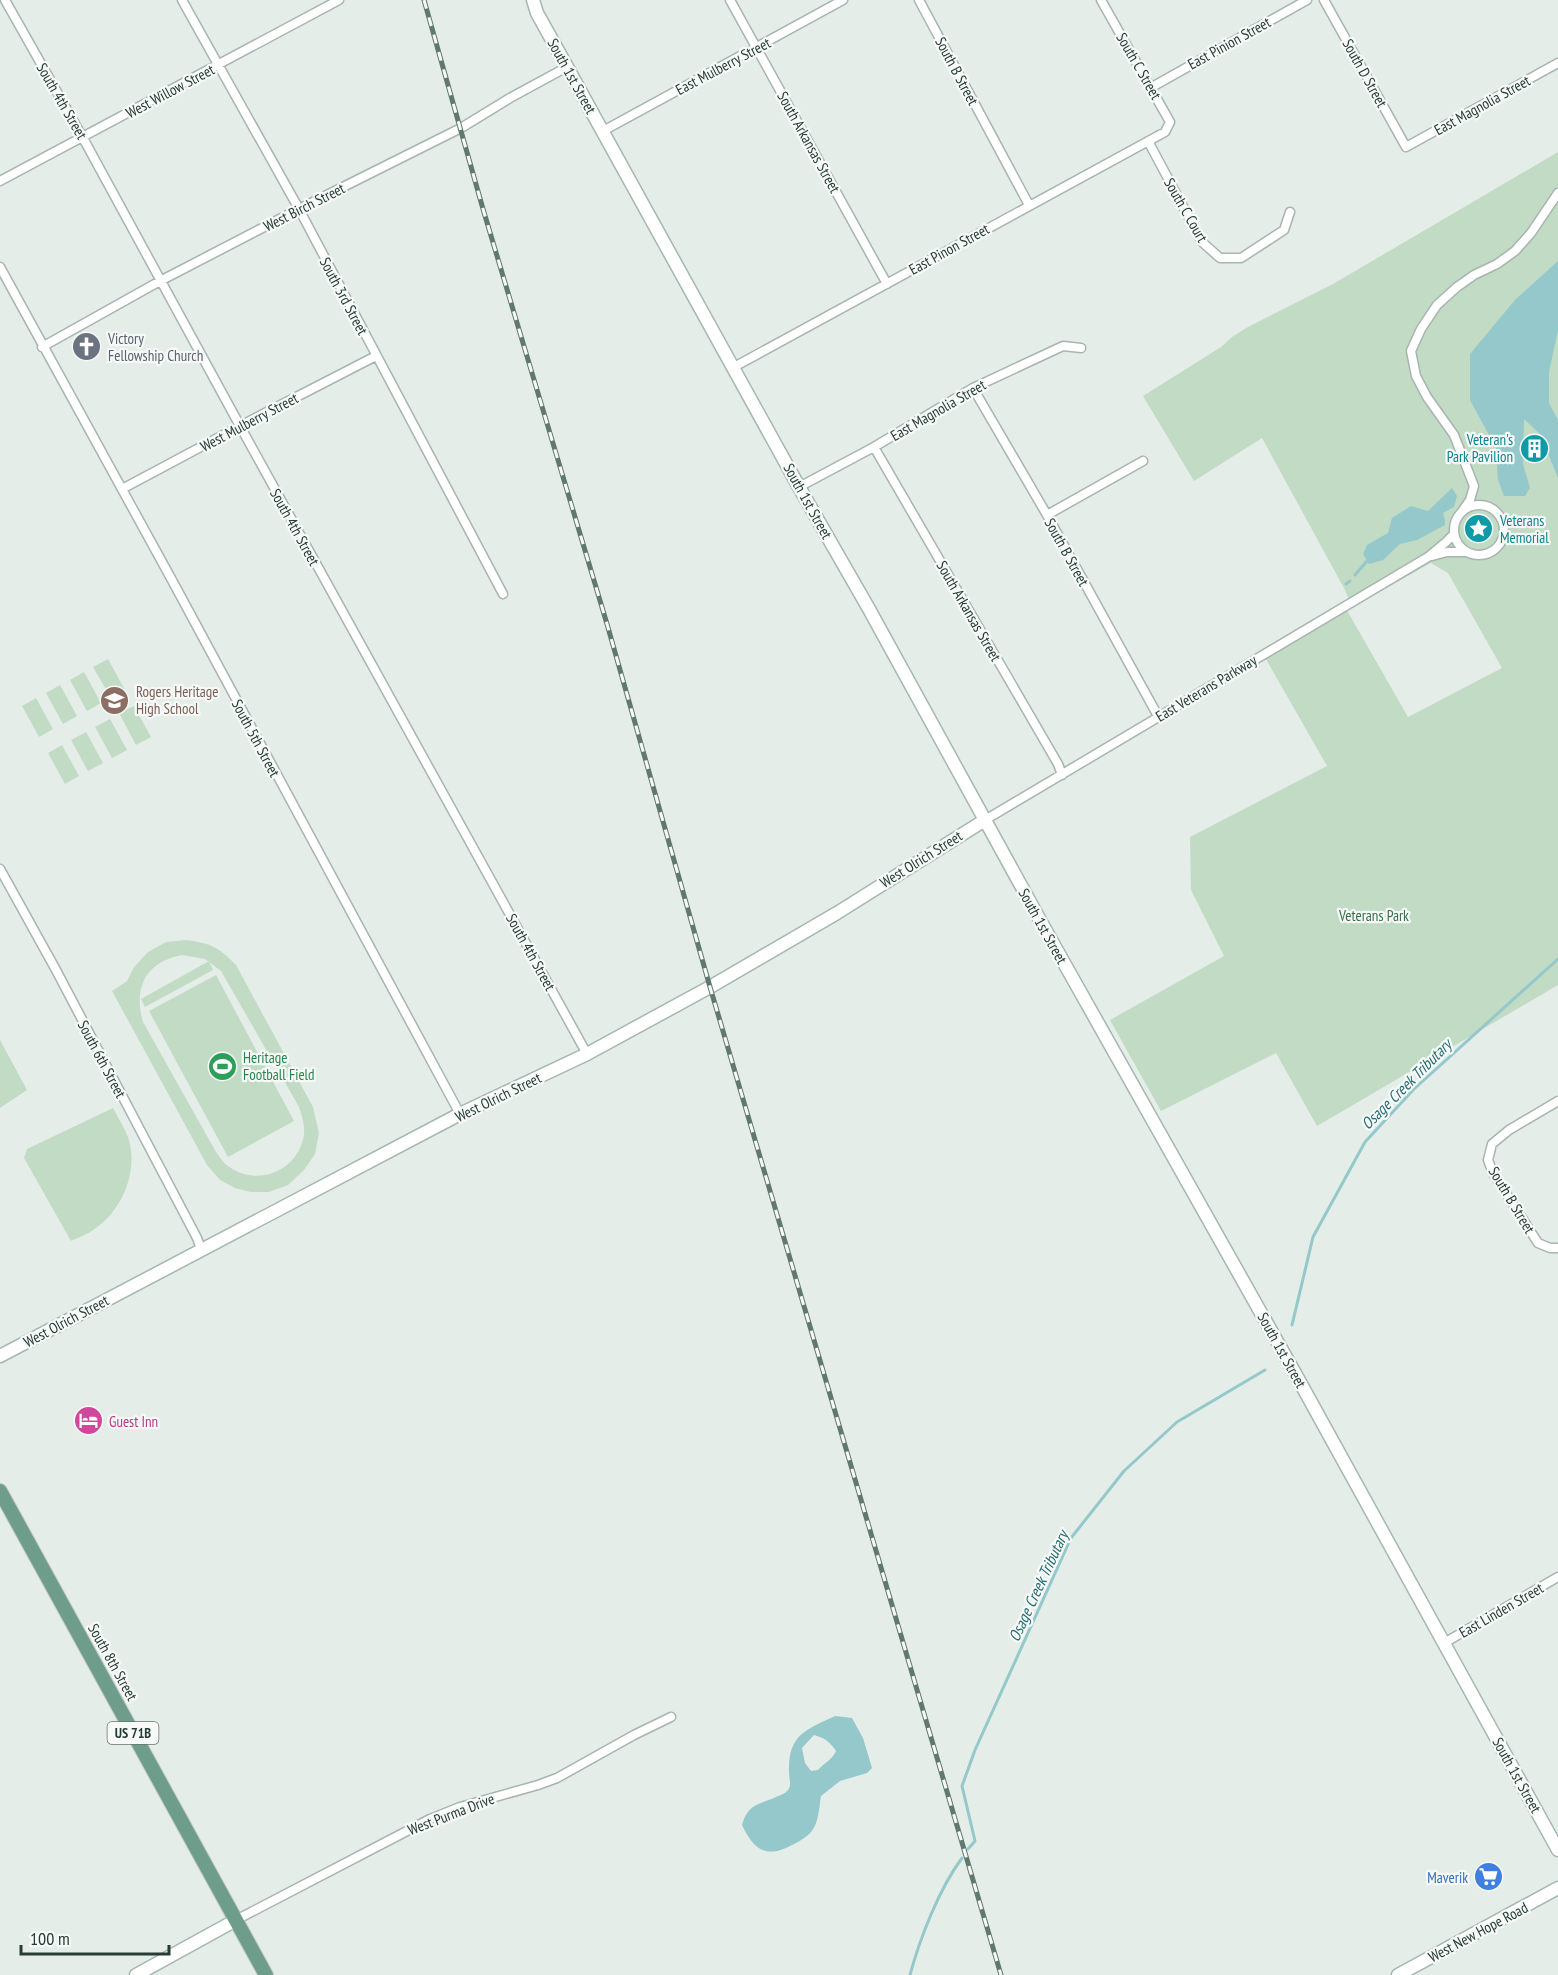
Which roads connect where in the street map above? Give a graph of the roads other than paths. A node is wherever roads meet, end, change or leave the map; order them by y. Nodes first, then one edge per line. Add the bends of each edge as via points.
1 (4, 0) edge
2 (182, 0) edge
3 (339, 0) edge
4 (533, 0) edge
5 (730, 0) edge
6 (843, 0) edge
7 (919, 0) edge
8 (1101, 0) edge
9 (1307, 0) edge
10 (1324, 0) edge
11 (757, 48) junction
12 (1558, 63) edge
13 (217, 66) junction
14 (567, 68) junction
15 (1152, 87) junction
16 (603, 131) junction
17 (1165, 132) joint
18 (83, 138) junction
19 (1148, 141) junction
20 (1406, 147) joint
21 (0, 180) edge
22 (1558, 193) edge
23 (1029, 205) junction
24 (299, 209) junction
25 (1290, 212) dead end
26 (0, 267) edge
27 (160, 282) junction
28 (887, 284) junction
29 (42, 347) junction
30 (1081, 348) dead end
31 (376, 356) junction
32 (734, 367) junction
33 (973, 388) junction
34 (240, 426) junction
35 (874, 447) junction
36 (1143, 461) dead end
37 (799, 487) junction
38 (122, 489) junction
39 (1474, 489) junction
40 (1486, 506) junction
41 (1464, 510) junction
42 (1047, 515) junction
43 (1454, 534) junction
44 (1466, 552) junction
45 (1428, 556) junction
46 (503, 594) dead end
47 (1158, 716) junction
48 (1062, 775) junction
49 (986, 820) junction
50 (0, 869) edge
51 (587, 1054) junction
52 (1558, 1101) edge
53 (460, 1114) junction
54 (1554, 1248) edge
55 (201, 1249) junction
56 (0, 1356) edge
57 (0, 1491) edge
58 (1558, 1577) edge
59 (1444, 1643) junction
60 (670, 1717) dead end
61 (1558, 1850) edge
62 (1558, 1888) edge
63 (236, 1920) junction
64 (136, 1975) edge
65 (266, 1975) edge
66 (1398, 1975) edge

1 - 18 street, South 4th Street
2 - 13 street, South 3rd Street
3 - 13 street, West Willow Street
4 - 14 street, South 1st Street
5 - 11 street, South Arkansas Street
6 - 11 street, East Mulberry Street
7 - 23 street, South B Street
8 - 15 street, South C Street
9 - 15 street, East Pinion Street
10 - 20 street, South D Street
11 - 16 street, East Mulberry Street
11 - 28 street, South Arkansas Street
12 - 20 street, East Magnolia Street
13 - 18 street, West Willow Street
13 - 24 street, South 3rd Street
14 - 16 street, South 1st Street
14 - 24 street, West Birch Street via 461,128
15 - 17 street, South C Street via 1170,122
16 - 32 street, South 1st Street
17 - 19 street, East Pinon Street
18 - 21 street, West Willow Street
18 - 27 street, South 4th Street
19 - 23 street, East Pinon Street
19 - 25 street, South C Court via 1202,242 1220,258 1241,258 1284,230
22 - 39 street via 1515,251 1457,287 1437,305 1411,351 1416,376 1454,435
23 - 28 street, East Pinon Street
24 - 27 street, West Birch Street
24 - 31 street, South 3rd Street
26 - 29 street, South 5th Street
27 - 29 street, West Birch Street
27 - 34 street, South 4th Street
28 - 32 street, East Pinon Street
29 - 38 street, South 5th Street
30 - 33 street, East Magnolia Street via 1063,345
31 - 34 street, West Mulberry Street
31 - 46 street, South 3rd Street
32 - 37 street, South 1st Street
33 - 35 street, East Magnolia Street
33 - 42 street, South B Street
34 - 38 street, West Mulberry Street
34 - 51 street, South 4th Street
35 - 37 street, East Magnolia Street
35 - 48 street, South Arkansas Street
36 - 42 street
37 - 49 street, South 1st Street
38 - 53 street, South 5th Street
39 - 40 street
39 - 41 street, East Veterans Parkway
40 - 41 street
40 - 44 street, East Veterans Parkway via 1502,519 1501,541 1491,552
41 - 43 street, East Veterans Parkway via 1457,517
42 - 47 street, South B Street
43 - 44 street
43 - 45 street, East Veterans Parkway
44 - 45 street, East Veterans Parkway
45 - 47 street, East Veterans Parkway
47 - 48 street, East Veterans Parkway
48 - 49 street, East Veterans Parkway
49 - 51 street, West Olrich Street via 828,918
49 - 59 street, South 1st Street
50 - 55 street, South 6th Street
51 - 53 street, West Olrich Street
52 - 54 street, South B Street via 1492,1144 1488,1160 1538,1243
53 - 55 street, West Olrich Street
55 - 56 street, West Olrich Street
57 - 63 main road, South 8th Street / US 71B
58 - 59 street, East Linden Street
59 - 61 street, South 1st Street
60 - 63 street, West Purma Drive via 557,1778 430,1819
62 - 66 street, West New Hope Road
63 - 64 street
63 - 65 main road, South 8th Street / US 71B

